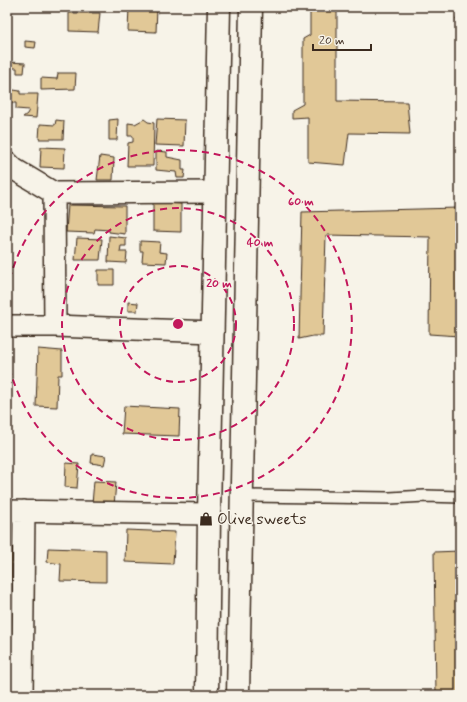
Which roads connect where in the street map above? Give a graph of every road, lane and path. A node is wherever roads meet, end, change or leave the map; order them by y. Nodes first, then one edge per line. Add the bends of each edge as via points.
1 (219, 7) edge
2 (251, 7) edge
3 (7, 162) edge
4 (216, 192) junction
5 (54, 193) junction
6 (7, 326) edge
7 (56, 326) junction
8 (213, 332) junction
9 (244, 396) junction
10 (211, 399) junction
11 (210, 449) junction
12 (243, 450) junction
13 (242, 496) junction
14 (460, 496) edge
15 (16, 511) edge
16 (209, 514) junction
17 (22, 695) edge
18 (207, 695) edge
19 (238, 695) edge

1 - 4 street
2 - 9 street
3 - 5 street
4 - 5 street
4 - 8 street
5 - 7 street
6 - 7 street
7 - 8 street
8 - 10 street
9 - 10 street via 232,404 217,403
9 - 12 street
10 - 11 street
11 - 12 street via 215,445 233,442
11 - 16 street
12 - 13 street
13 - 14 lane
13 - 19 street
15 - 16 street
15 - 17 street
16 - 18 street

